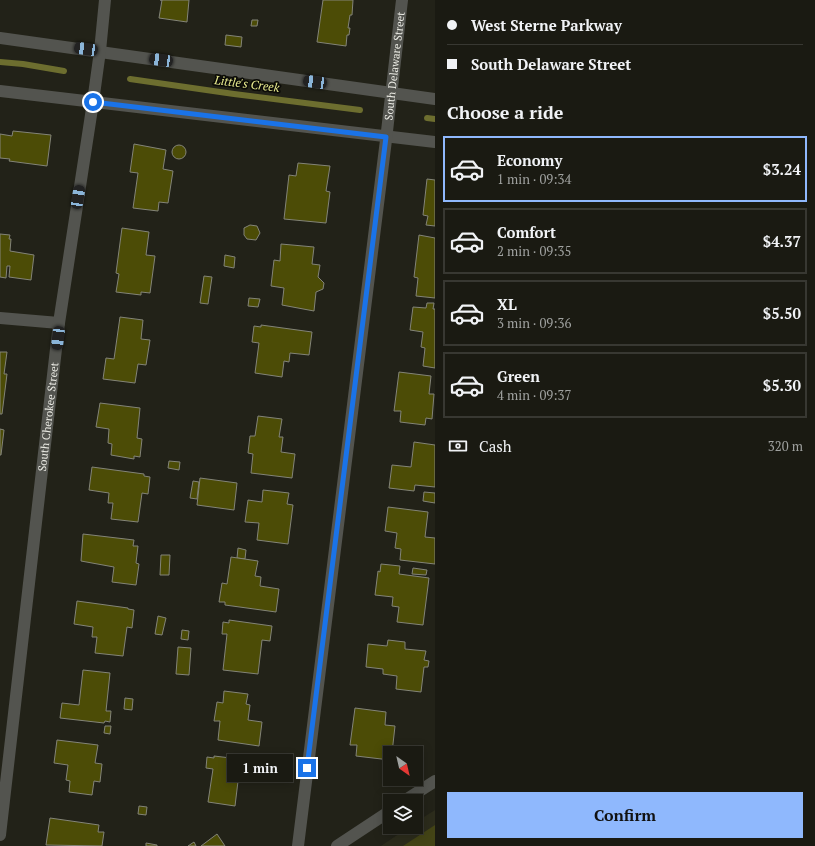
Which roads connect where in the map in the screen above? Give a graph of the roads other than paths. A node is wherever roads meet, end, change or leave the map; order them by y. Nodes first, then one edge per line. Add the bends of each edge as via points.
1 (105, 0) edge
2 (402, 0) edge
3 (0, 38) edge
4 (100, 51) junction
5 (0, 91) edge
6 (391, 93) junction
7 (435, 98) edge
8 (93, 102) junction
9 (386, 137) junction
10 (435, 142) edge
11 (0, 318) edge
12 (59, 323) junction
13 (435, 781) edge
14 (415, 794) edge
15 (383, 815) edge
16 (0, 835) edge
17 (298, 846) edge
18 (337, 846) edge

1 - 4 street, South Cherokee Street
2 - 6 street, South Delaware Street
3 - 4 street
4 - 6 street
4 - 8 street, South Cherokee Street
5 - 8 street
6 - 7 street
6 - 9 street, South Delaware Street
8 - 9 street
8 - 12 street, South Cherokee Street
9 - 10 street
9 - 17 street, South Delaware Street
11 - 12 street
12 - 16 street, South Cherokee Street
13 - 14 street
15 - 18 street

